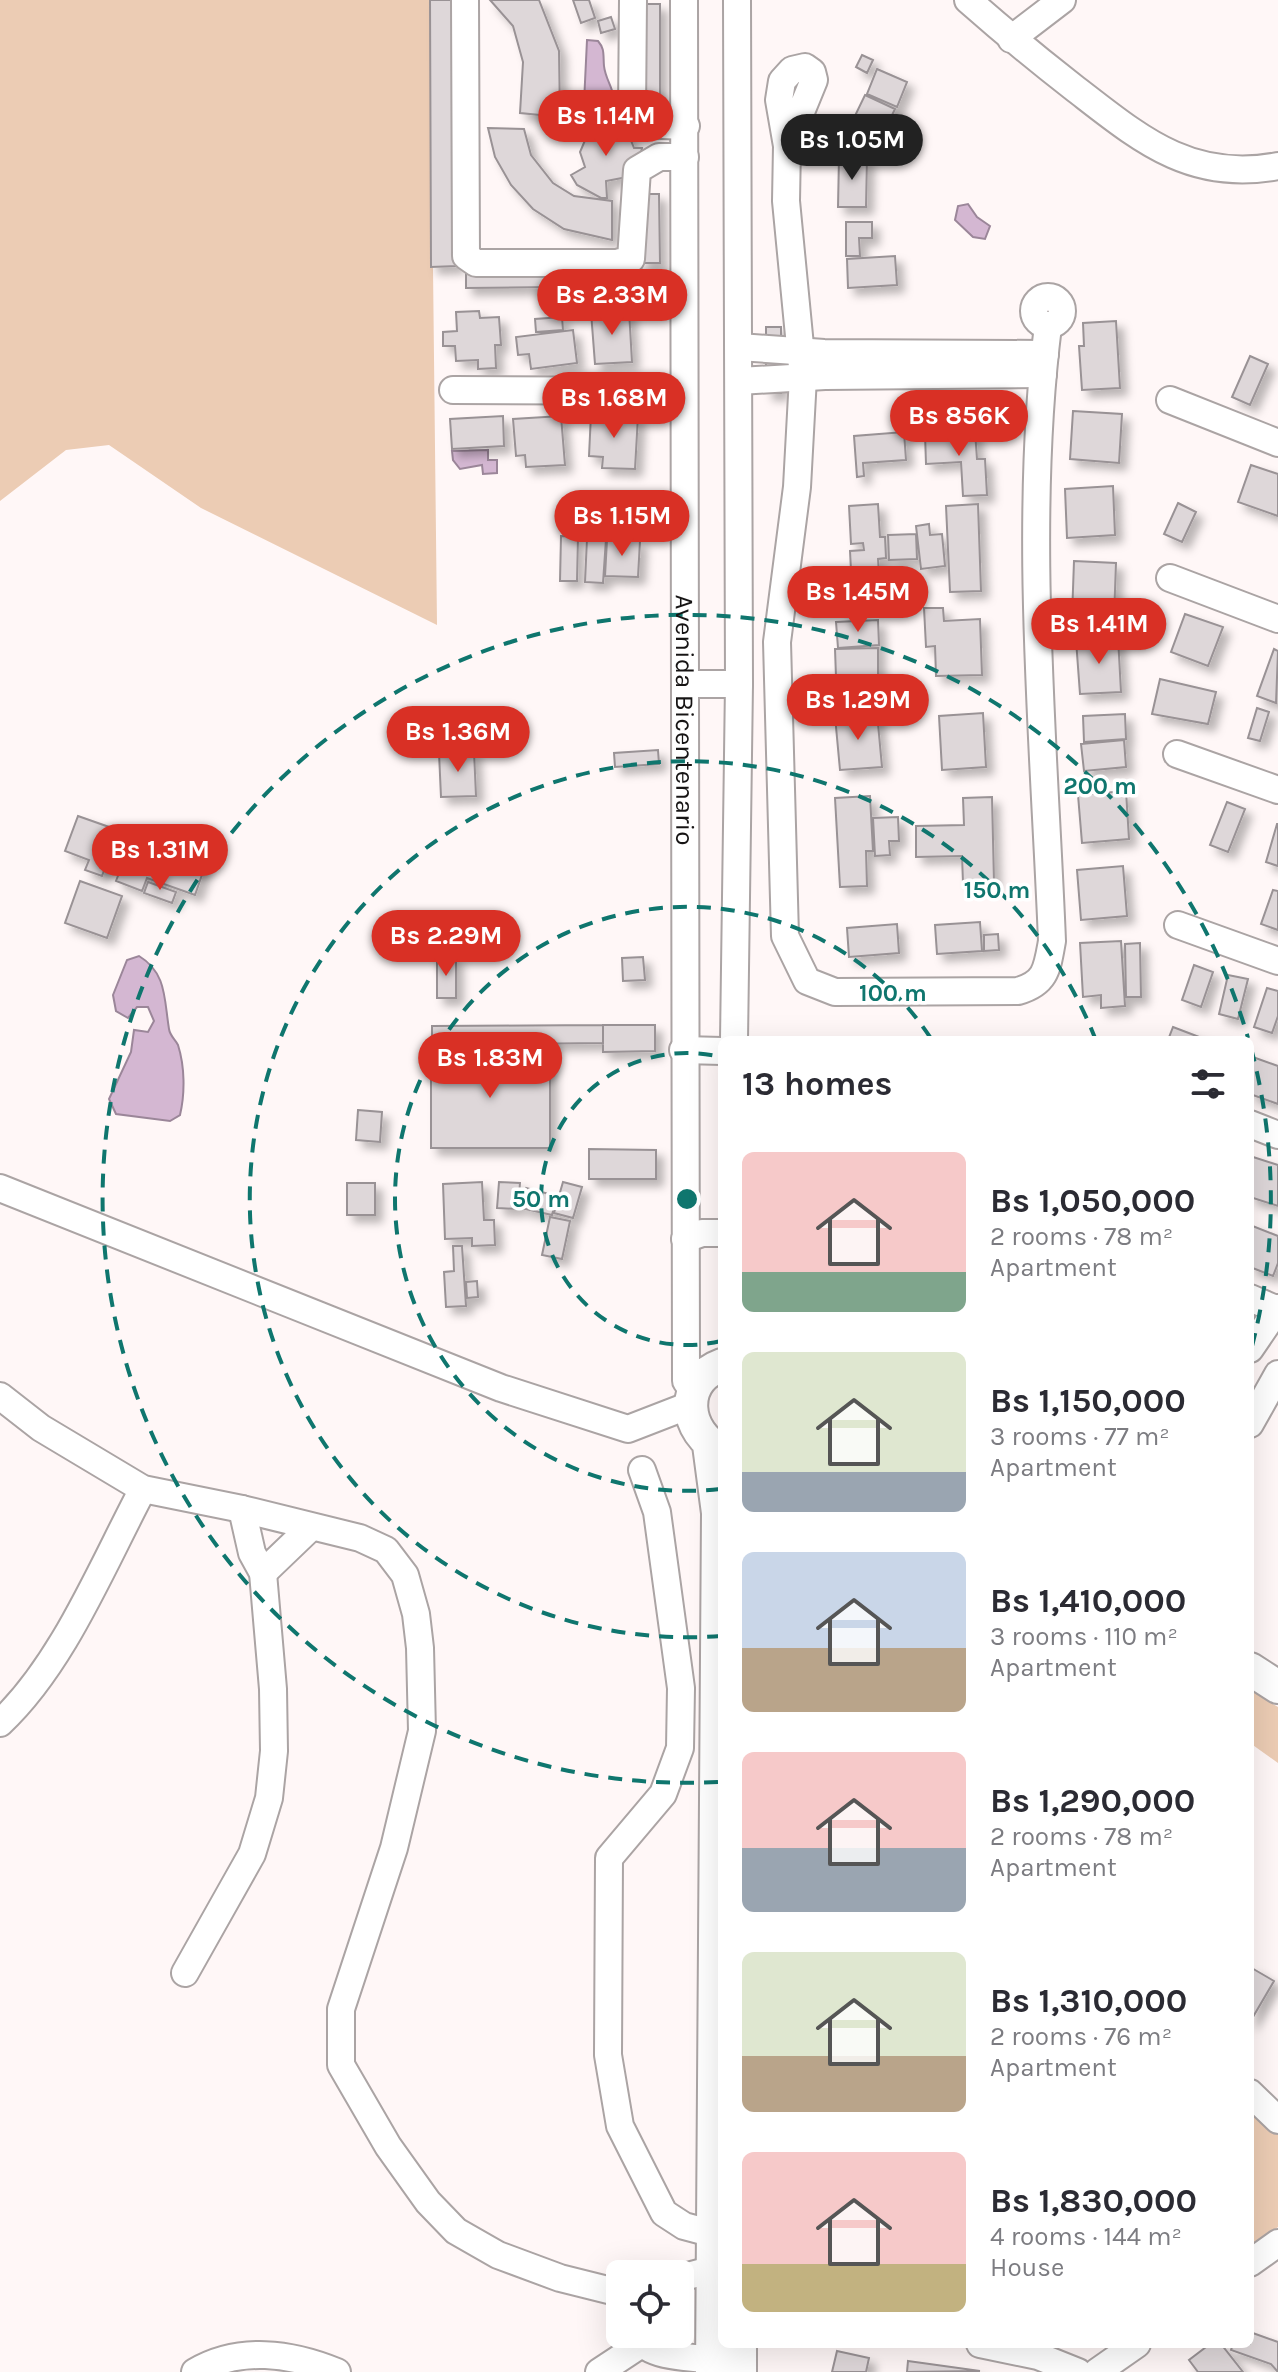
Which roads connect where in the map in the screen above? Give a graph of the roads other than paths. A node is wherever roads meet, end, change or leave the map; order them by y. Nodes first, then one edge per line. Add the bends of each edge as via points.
1 (465, 0) edge
2 (633, 0) edge
3 (684, 0) edge
4 (737, 0) edge
5 (968, 0) edge
6 (1062, 0) edge
7 (1011, 39) junction
8 (686, 126) junction
9 (787, 146) dead end
10 (685, 157) junction
11 (1278, 166) edge
12 (1048, 326) dead end
13 (739, 347) junction
14 (801, 351) junction
15 (1044, 364) junction
16 (803, 377) junction
17 (739, 381) junction
18 (453, 390) dead end
19 (683, 391) junction
20 (1170, 400) dead end
21 (1278, 443) edge
22 (1170, 578) dead end
23 (1278, 619) edge
24 (686, 684) junction
25 (739, 684) junction
26 (1177, 754) dead end
27 (1278, 790) edge
28 (1178, 925) dead end
29 (1278, 961) edge
30 (734, 1036) edge
31 (683, 1050) junction
32 (718, 1051) edge
33 (1254, 1126) edge
34 (1278, 1135) edge
35 (0, 1188) edge
36 (718, 1233) edge
37 (685, 1239) junction
38 (1254, 1300) edge
39 (1278, 1309) edge
40 (1254, 1343) edge
41 (718, 1368) edge
42 (1278, 1374) edge
43 (0, 1396) edge
44 (692, 1398) junction
45 (1254, 1417) edge
46 (715, 1448) edge
47 (642, 1470) dead end
48 (143, 1489) junction
49 (242, 1509) junction
50 (311, 1527) junction
51 (263, 1573) junction
52 (1254, 1672) edge
53 (1278, 1687) edge
54 (0, 1723) edge
55 (185, 1973) dead end
56 (1254, 2097) edge
57 (1278, 2120) edge
58 (714, 2234) junction
59 (1278, 2243) edge
60 (1254, 2260) edge
61 (714, 2269) junction
62 (694, 2274) edge
63 (606, 2290) edge
64 (718, 2326) edge
65 (628, 2348) edge
66 (651, 2348) edge
67 (720, 2348) edge
68 (737, 2348) edge
69 (997, 2348) edge
70 (1131, 2348) edge
71 (1035, 2357) edge
72 (721, 2368) edge
73 (195, 2372) edge
74 (337, 2372) edge
75 (599, 2372) edge
76 (1078, 2372) edge
77 (1097, 2372) edge

1 - 10 street via 466,256 476,263 631,259 637,170 659,157
2 - 8 street via 632,113 638,124
3 - 8 street, Avenida Bicentenario
4 - 13 street, Avenida Bicentenario
5 - 7 street
6 - 7 street
7 - 11 street via 1146,143 1178,158 1218,167
8 - 10 street, Avenida Bicentenario
9 - 14 street via 786,201
10 - 19 street, Avenida Bicentenario
12 - 15 street
13 - 14 street
13 - 17 street, Avenida Bicentenario
14 - 15 street
14 - 16 street
15 - 16 street
15 - 16 street via 1037,566 1052,941 1046,976 1018,991 835,992 807,981 785,936 777,642 797,487
16 - 17 street
17 - 25 street, Avenida Bicentenario
18 - 19 street
19 - 24 street, Avenida Bicentenario
20 - 21 street
22 - 23 street
24 - 25 street
24 - 31 street, Avenida Bicentenario
25 - 30 street, Avenida Bicentenario
26 - 27 street
28 - 29 street
31 - 32 street
31 - 37 street, Avenida Bicentenario
33 - 34 street
35 - 44 street via 501,1388 628,1429
36 - 37 street
37 - 44 street, Avenida Bicentenario via 686,1381
38 - 39 street
39 - 40 street
41 - 44 main road via 702,1378
42 - 45 street
43 - 48 street via 41,1428
44 - 46 main road via 698,1434
46 - 58 main road
47 - 58 street via 657,1512 681,1688 680,1748 663,1794 609,1858 608,2055 620,2126 664,2213 684,2226
48 - 49 street
48 - 54 street via 27,1698
49 - 50 street
49 - 51 street via 252,1553
50 - 51 street
50 - 63 street via 386,1550 405,1575 416,1614 422,1677 422,1731 410,1791 341,2009 341,2065 388,2146 456,2231 498,2255
51 - 55 street via 273,1689 269,1798 252,1854
52 - 53 main road
56 - 57 street
58 - 61 main road
59 - 60 street
61 - 62 street
61 - 64 main road
65 - 75 street
66 - 72 street
67 - 72 main road
68 - 72 main road
69 - 71 street
70 - 77 street
71 - 76 street
73 - 74 street via 226,2358 266,2354 311,2361

